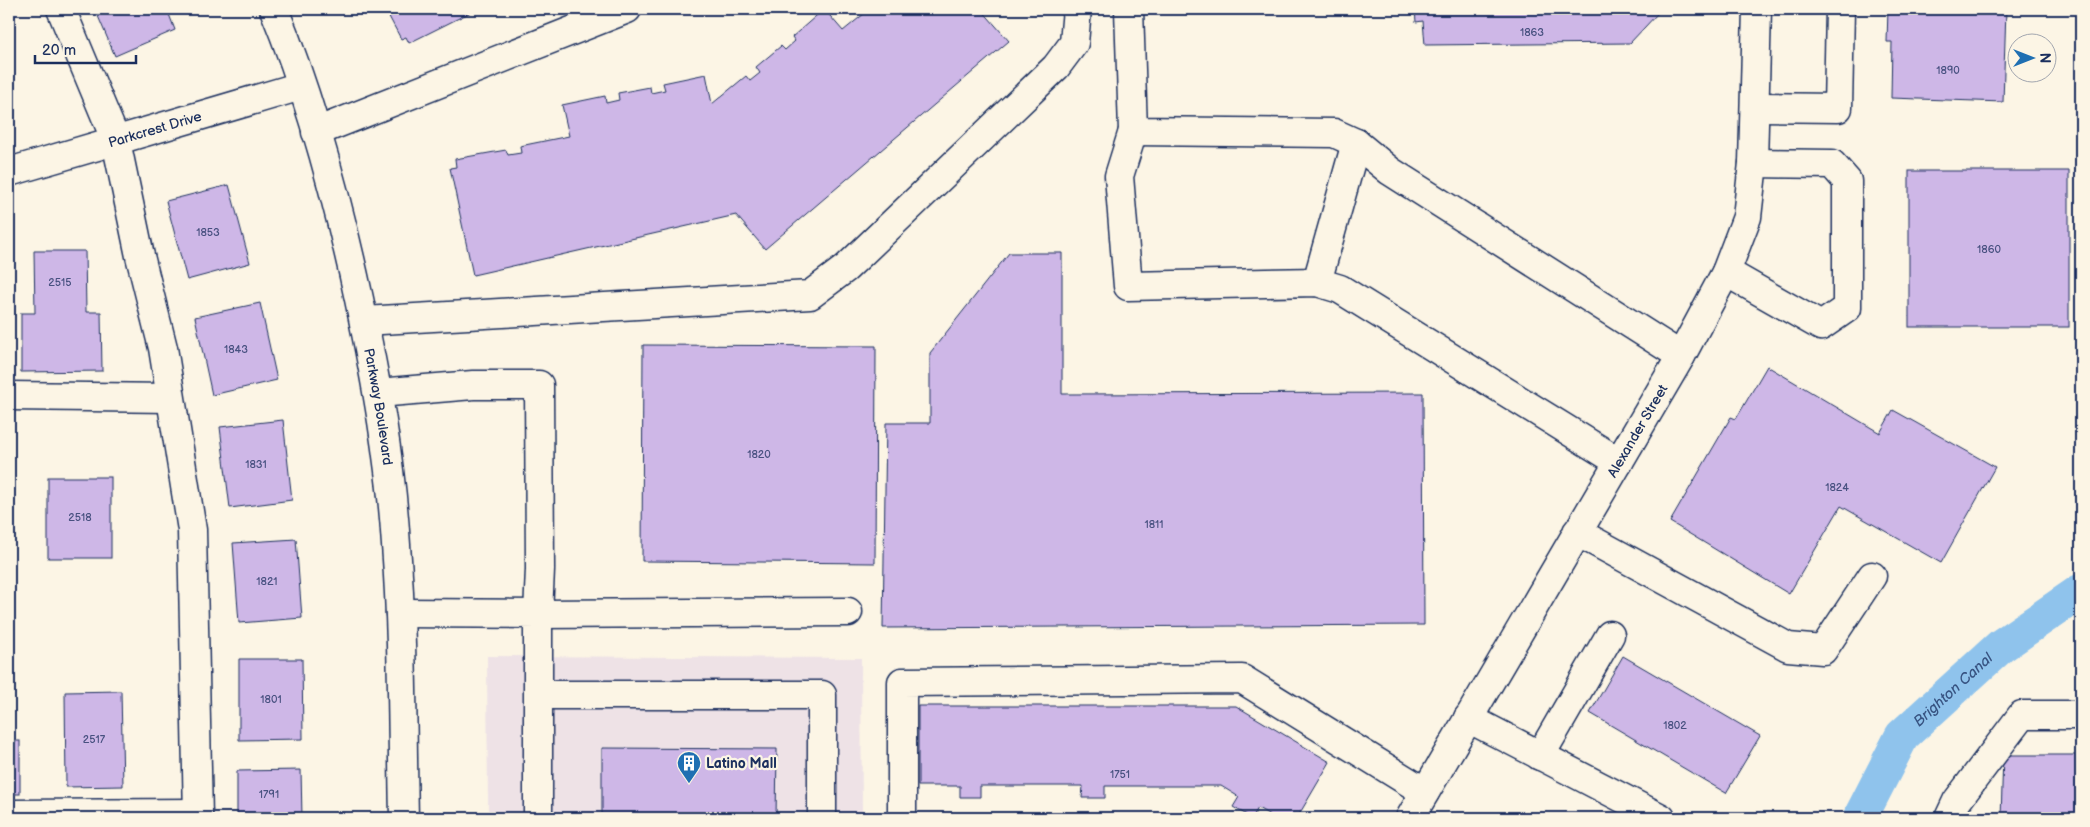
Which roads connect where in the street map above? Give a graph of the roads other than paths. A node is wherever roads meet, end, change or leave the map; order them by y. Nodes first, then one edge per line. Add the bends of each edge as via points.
1 (61, 9) edge
2 (274, 9) edge
3 (627, 9) edge
4 (1077, 9) edge
5 (1129, 9) edge
6 (1757, 9) edge
7 (1840, 9) edge
8 (301, 86) junction
9 (1756, 107) junction
10 (1133, 131) junction
11 (316, 132) junction
12 (116, 140) junction
13 (1356, 143) junction
14 (1753, 163) junction
15 (9, 172) edge
16 (1726, 272) junction
17 (1317, 282) junction
18 (364, 322) junction
19 (1681, 356) junction
20 (378, 393) junction
21 (9, 396) edge
22 (170, 398) junction
23 (1619, 462) junction
24 (1577, 532) junction
25 (1872, 576) dead end
26 (848, 612) dead end
27 (400, 613) junction
28 (538, 614) junction
29 (1610, 635) dead end
30 (539, 695) junction
31 (2081, 716) edge
32 (1468, 718) junction
33 (1540, 756) junction
34 (1425, 792) junction
35 (9, 814) edge
36 (198, 816) edge
37 (404, 818) edge
38 (538, 818) edge
39 (822, 818) edge
40 (902, 818) edge
41 (1410, 818) edge
42 (1661, 818) edge
43 (1949, 818) edge

1 - 12 street
2 - 8 street, Parkway Boulevard
3 - 11 street
4 - 18 street via 1074,43 1056,67 846,268 810,295
5 - 10 street
6 - 9 street, Alexander Street
7 - 9 street via 1838,108
8 - 11 street, Parkway Boulevard
8 - 12 street, Parkcrest Drive
9 - 14 street, Alexander Street
10 - 13 street via 1334,133
10 - 17 street via 1119,176 1128,286
11 - 18 street, Parkway Boulevard
12 - 15 street, Parkcrest Drive
12 - 22 street via 163,348
13 - 17 street
13 - 19 street via 1390,171
14 - 16 street, Alexander Street via 1747,217
14 - 16 street via 1832,164 1847,181 1847,308 1821,326
16 - 19 street, Alexander Street
17 - 23 street via 1340,289
18 - 20 street, Parkway Boulevard
19 - 23 street, Alexander Street
20 - 27 street, Parkway Boulevard via 395,534
20 - 28 street via 473,385 539,385
21 - 22 street
22 - 36 street via 192,530
23 - 24 street, Alexander Street
24 - 25 street via 1788,647 1822,650
24 - 32 street, Alexander Street
26 - 28 street
27 - 28 street
27 - 37 street, Parkway Boulevard
28 - 30 street
29 - 33 street
30 - 38 street
30 - 39 street via 822,695
31 - 43 street via 2022,715 1957,800
32 - 33 street
32 - 34 street, Alexander Street
33 - 42 street
34 - 40 street via 1242,679 902,682
34 - 41 street, Alexander Street
35 - 36 street

